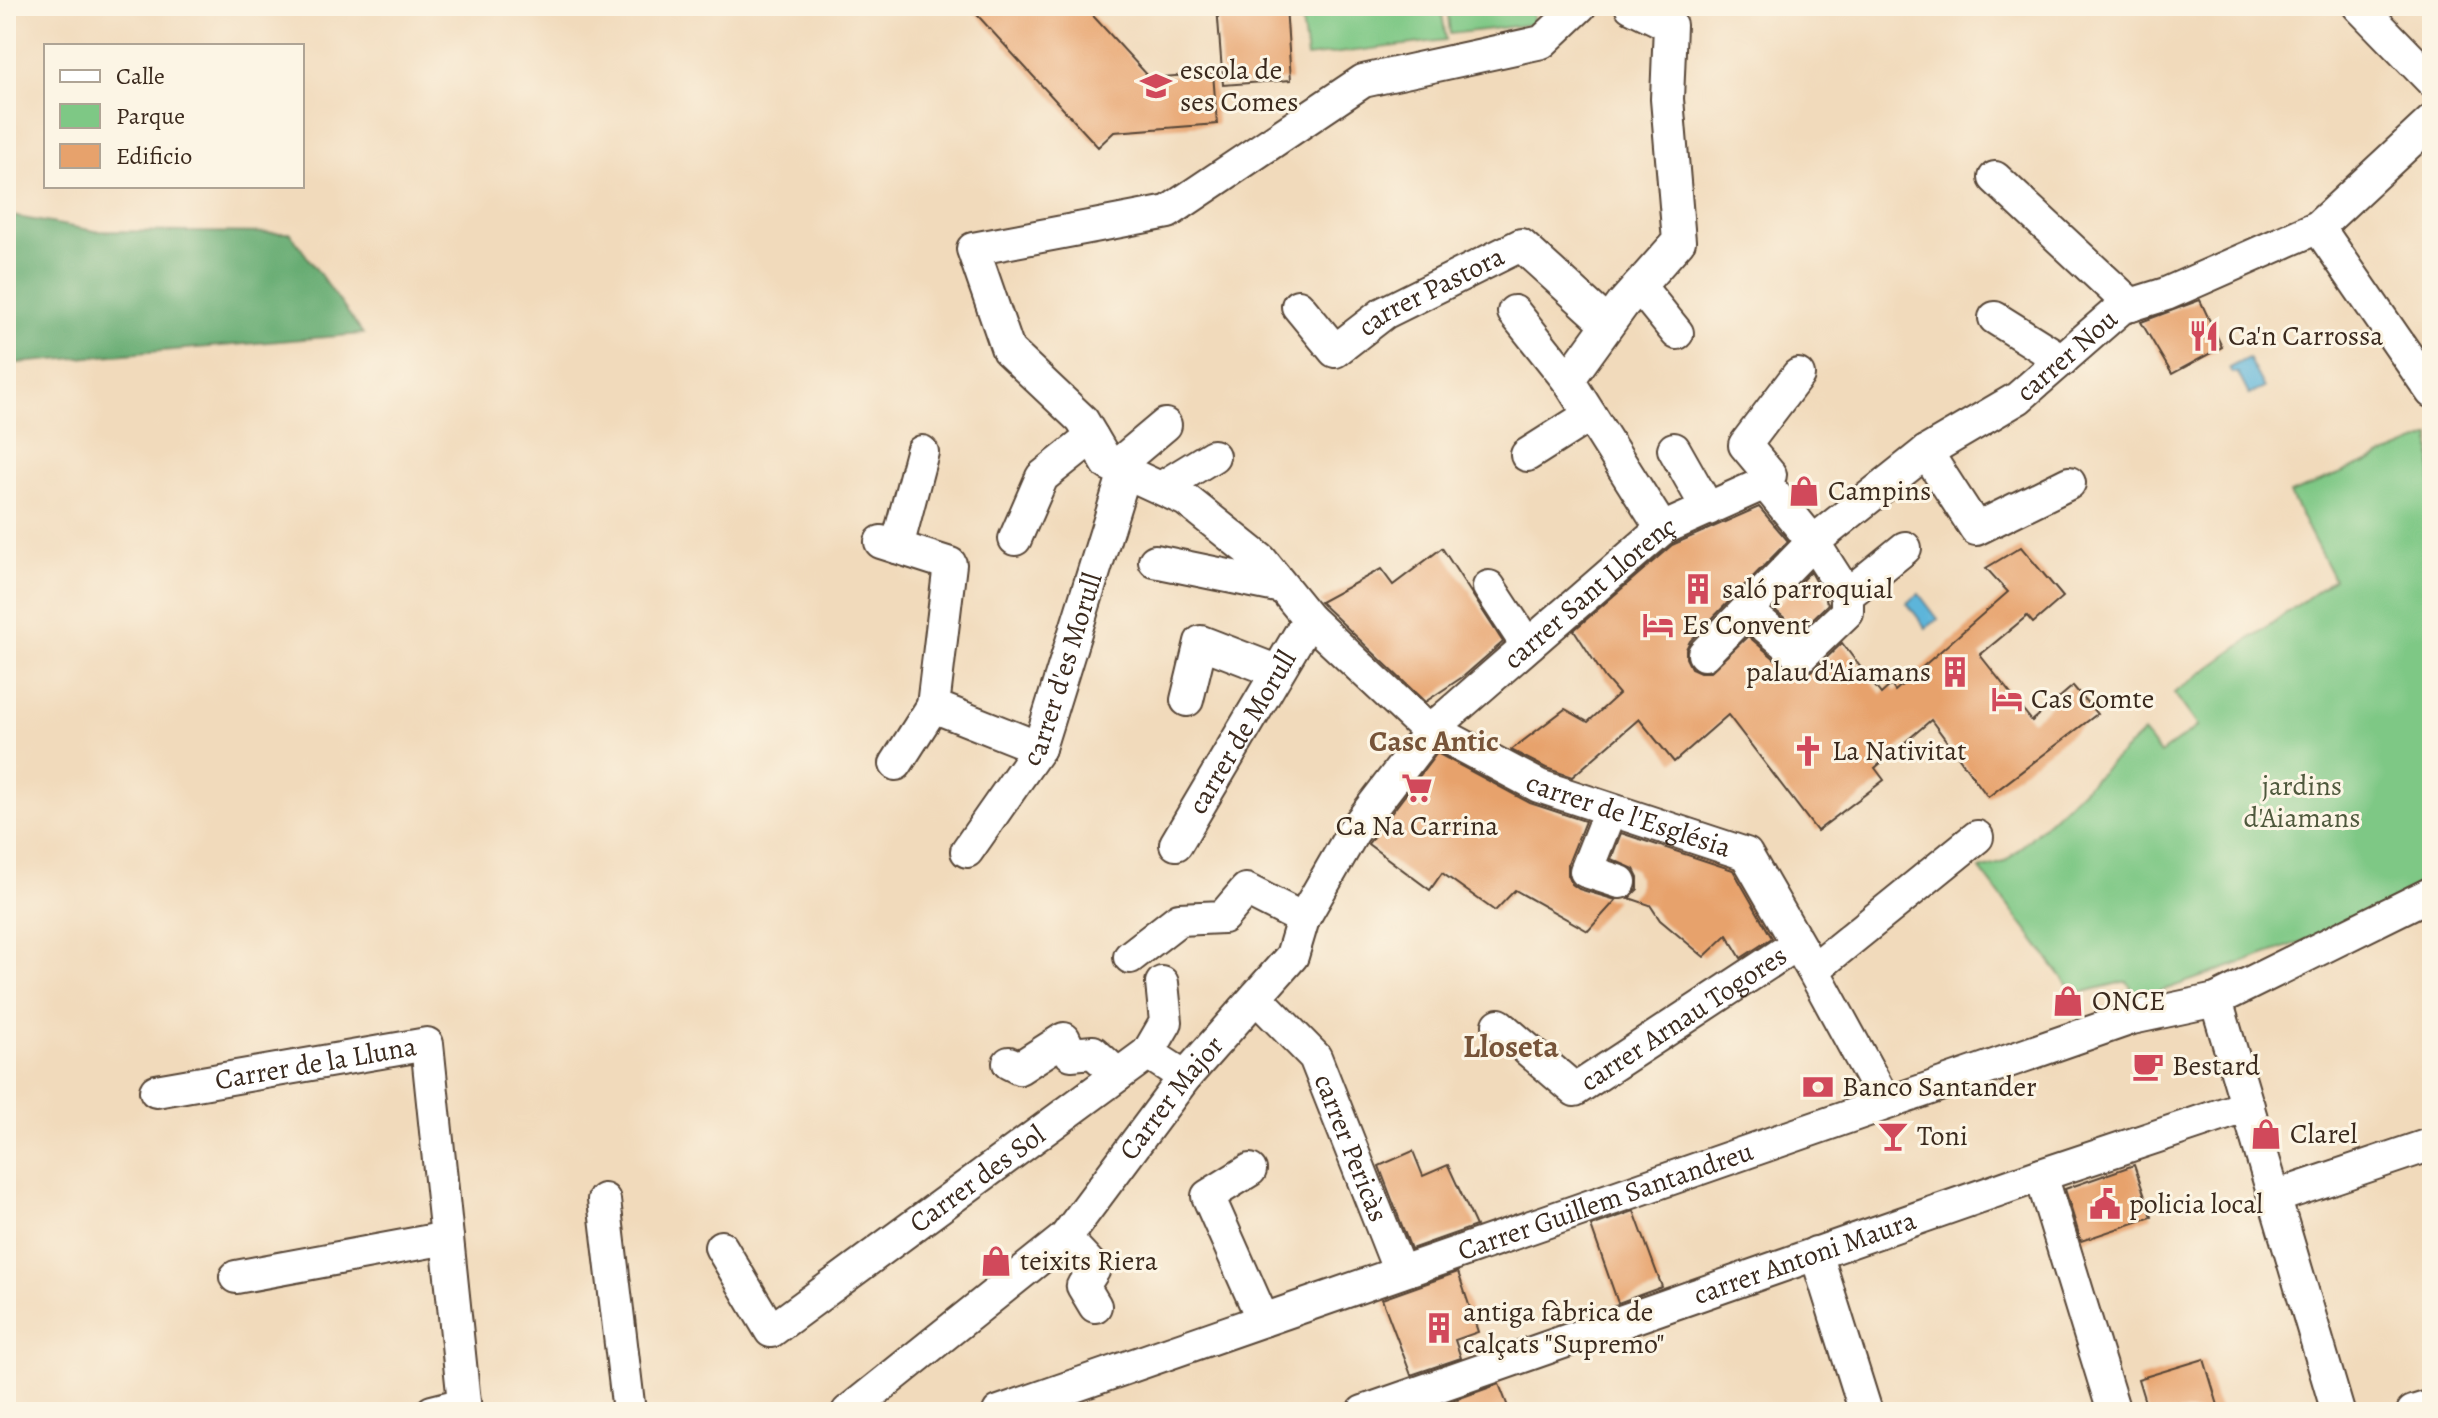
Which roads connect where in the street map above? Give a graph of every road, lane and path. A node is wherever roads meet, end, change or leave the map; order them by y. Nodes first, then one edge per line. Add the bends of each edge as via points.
1 (1580, 6) edge
2 (1631, 6) edge
3 (2359, 6) edge
4 (2432, 81) edge
5 (2432, 121) edge
6 (1995, 178) dead end
7 (2318, 227) junction
8 (1639, 286) junction
9 (2131, 305) junction
10 (1298, 306) dead end
11 (1514, 312) dead end
12 (1995, 318) dead end
13 (1608, 324) junction
14 (1677, 333) dead end
15 (2062, 360) junction
16 (1798, 375) dead end
17 (1568, 380) junction
18 (2432, 392) edge
19 (1590, 415) junction
20 (1165, 425) dead end
21 (1092, 437) junction
22 (1674, 449) dead end
23 (922, 452) dead end
24 (1926, 452) junction
25 (1527, 455) dead end
26 (1213, 456) dead end
27 (1120, 469) junction
28 (1765, 483) junction
29 (2069, 483) dead end
30 (1161, 488) junction
31 (1708, 509) junction
32 (1662, 529) junction
33 (1015, 539) dead end
34 (1813, 542) junction
35 (1905, 548) dead end
36 (1155, 561) dead end
37 (1282, 587) junction
38 (1489, 587) dead end
39 (1847, 595) junction
40 (1747, 611) junction
41 (1309, 619) junction
42 (1527, 645) junction
43 (1704, 654) dead end
44 (1276, 671) junction
45 (1187, 700) dead end
46 (933, 706) junction
47 (1431, 730) junction
48 (1039, 748) junction
49 (896, 764) dead end
50 (1610, 810) junction
51 (1977, 837) dead end
52 (1176, 844) dead end
53 (967, 851) dead end
54 (1620, 882) dead end
55 (2432, 893) edge
56 (1303, 919) junction
57 (1130, 957) dead end
58 (1805, 957) junction
59 (1162, 983) dead end
60 (1256, 997) junction
61 (2216, 1000) junction
62 (1499, 1025) dead end
63 (1148, 1053) junction
64 (1009, 1063) dead end
65 (1118, 1075) junction
66 (1185, 1077) junction
67 (156, 1091) dead end
68 (1885, 1102) junction
69 (2248, 1106) junction
70 (2432, 1144) edge
71 (1250, 1170) dead end
72 (2041, 1175) junction
73 (2275, 1197) junction
74 (604, 1200) dead end
75 (447, 1238) junction
76 (1065, 1238) junction
77 (721, 1247) dead end
78 (1816, 1253) junction
79 (1400, 1272) junction
80 (236, 1277) dead end
81 (1095, 1306) dead end
82 (1263, 1320) junction
83 (1435, 1400) edge
84 (2432, 1406) edge
85 (464, 1408) edge
86 (432, 1412) edge
87 (629, 1412) edge
88 (848, 1412) edge
89 (1001, 1412) edge
90 (1363, 1412) edge
91 (1866, 1412) edge
92 (2114, 1412) edge
93 (2338, 1412) edge
94 (2413, 1412) edge

1 - 21 street via 1542,42 1363,81 1168,212 973,249 1008,350 1082,420
2 - 8 street via 1670,25 1667,99 1679,241
3 - 4 street
5 - 7 street, carrer Nou
6 - 9 street
7 - 9 street, carrer Nou
7 - 18 street
8 - 13 street
8 - 14 street
9 - 15 street, carrer Nou
10 - 13 street, carrer Pastora via 1335,351 1384,313 1521,245
11 - 17 street
12 - 15 street
13 - 17 street
15 - 24 street, carrer Nou via 2018,398
16 - 28 street via 1745,445 1770,475
17 - 19 street
19 - 25 street
19 - 32 street
20 - 27 street
21 - 27 street via 1108,464
21 - 33 street via 1042,477
22 - 31 street
23 - 46 street via 889,545 950,564
24 - 29 street via 1976,529
24 - 34 street, carrer Nou
26 - 30 street
27 - 30 street
27 - 48 street, carrer d'es Morull
28 - 31 street, carrer Sant Llorenç
28 - 34 street
30 - 37 street via 1186,500 1261,560
31 - 32 street, carrer Sant Llorenç
32 - 42 street, carrer Sant Llorenç
34 - 39 street
34 - 40 street, carrer Nou
35 - 39 street
36 - 37 street
37 - 41 street
38 - 42 street
39 - 40 street via 1847,612 1801,656
40 - 43 street, carrer Nou
41 - 44 street, carrer de Morull
41 - 47 street
42 - 47 street, carrer Sant Llorenç
44 - 45 street via 1201,642
44 - 52 street, carrer de Morull
46 - 48 street
46 - 49 street
47 - 50 street, carrer de l'Església via 1539,786
47 - 56 street, Carrer Major via 1353,832
48 - 53 street, carrer d'es Morull
50 - 54 street, carrer de l'Església via 1586,871
50 - 58 street, carrer de l'Església via 1746,854
51 - 58 street
55 - 61 street, Carrer Guillem Santandreu
56 - 57 street via 1246,890 1223,917 1179,919
56 - 60 street, Carrer Major via 1292,956
58 - 62 street, carrer Arnau Togores via 1575,1090
58 - 68 street, carrer de l'Església
59 - 63 street via 1166,1022
60 - 66 street, Carrer Major
60 - 79 street, carrer Pericàs via 1315,1057
61 - 68 street, Carrer Guillem Santandreu via 2132,1018
61 - 69 street
63 - 65 street, Carrer des Sol
63 - 66 street
64 - 65 street via 1019,1068 1064,1039 1071,1054 1093,1052
65 - 77 street, Carrer des Sol via 771,1331
66 - 76 street, Carrer Major
67 - 75 street, Carrer de la Lluna via 427,1044
68 - 79 street, Carrer Guillem Santandreu
69 - 72 street, carrer Antoni Maura
69 - 73 street
70 - 73 street
71 - 82 street via 1208,1196
72 - 78 street, carrer Antoni Maura
72 - 92 street
73 - 93 street
74 - 87 street
75 - 80 street
75 - 85 street, Carrer de la Lluna
76 - 81 street via 1094,1269 1083,1286
76 - 88 street, Carrer Major
78 - 83 street, carrer Antoni Maura
78 - 91 street
79 - 82 street, Carrer Guillem Santandreu
82 - 89 street, Carrer Guillem Santandreu
83 - 90 street, carrer Antoni Maura
84 - 94 street
85 - 86 street, Carrer de la Lluna

